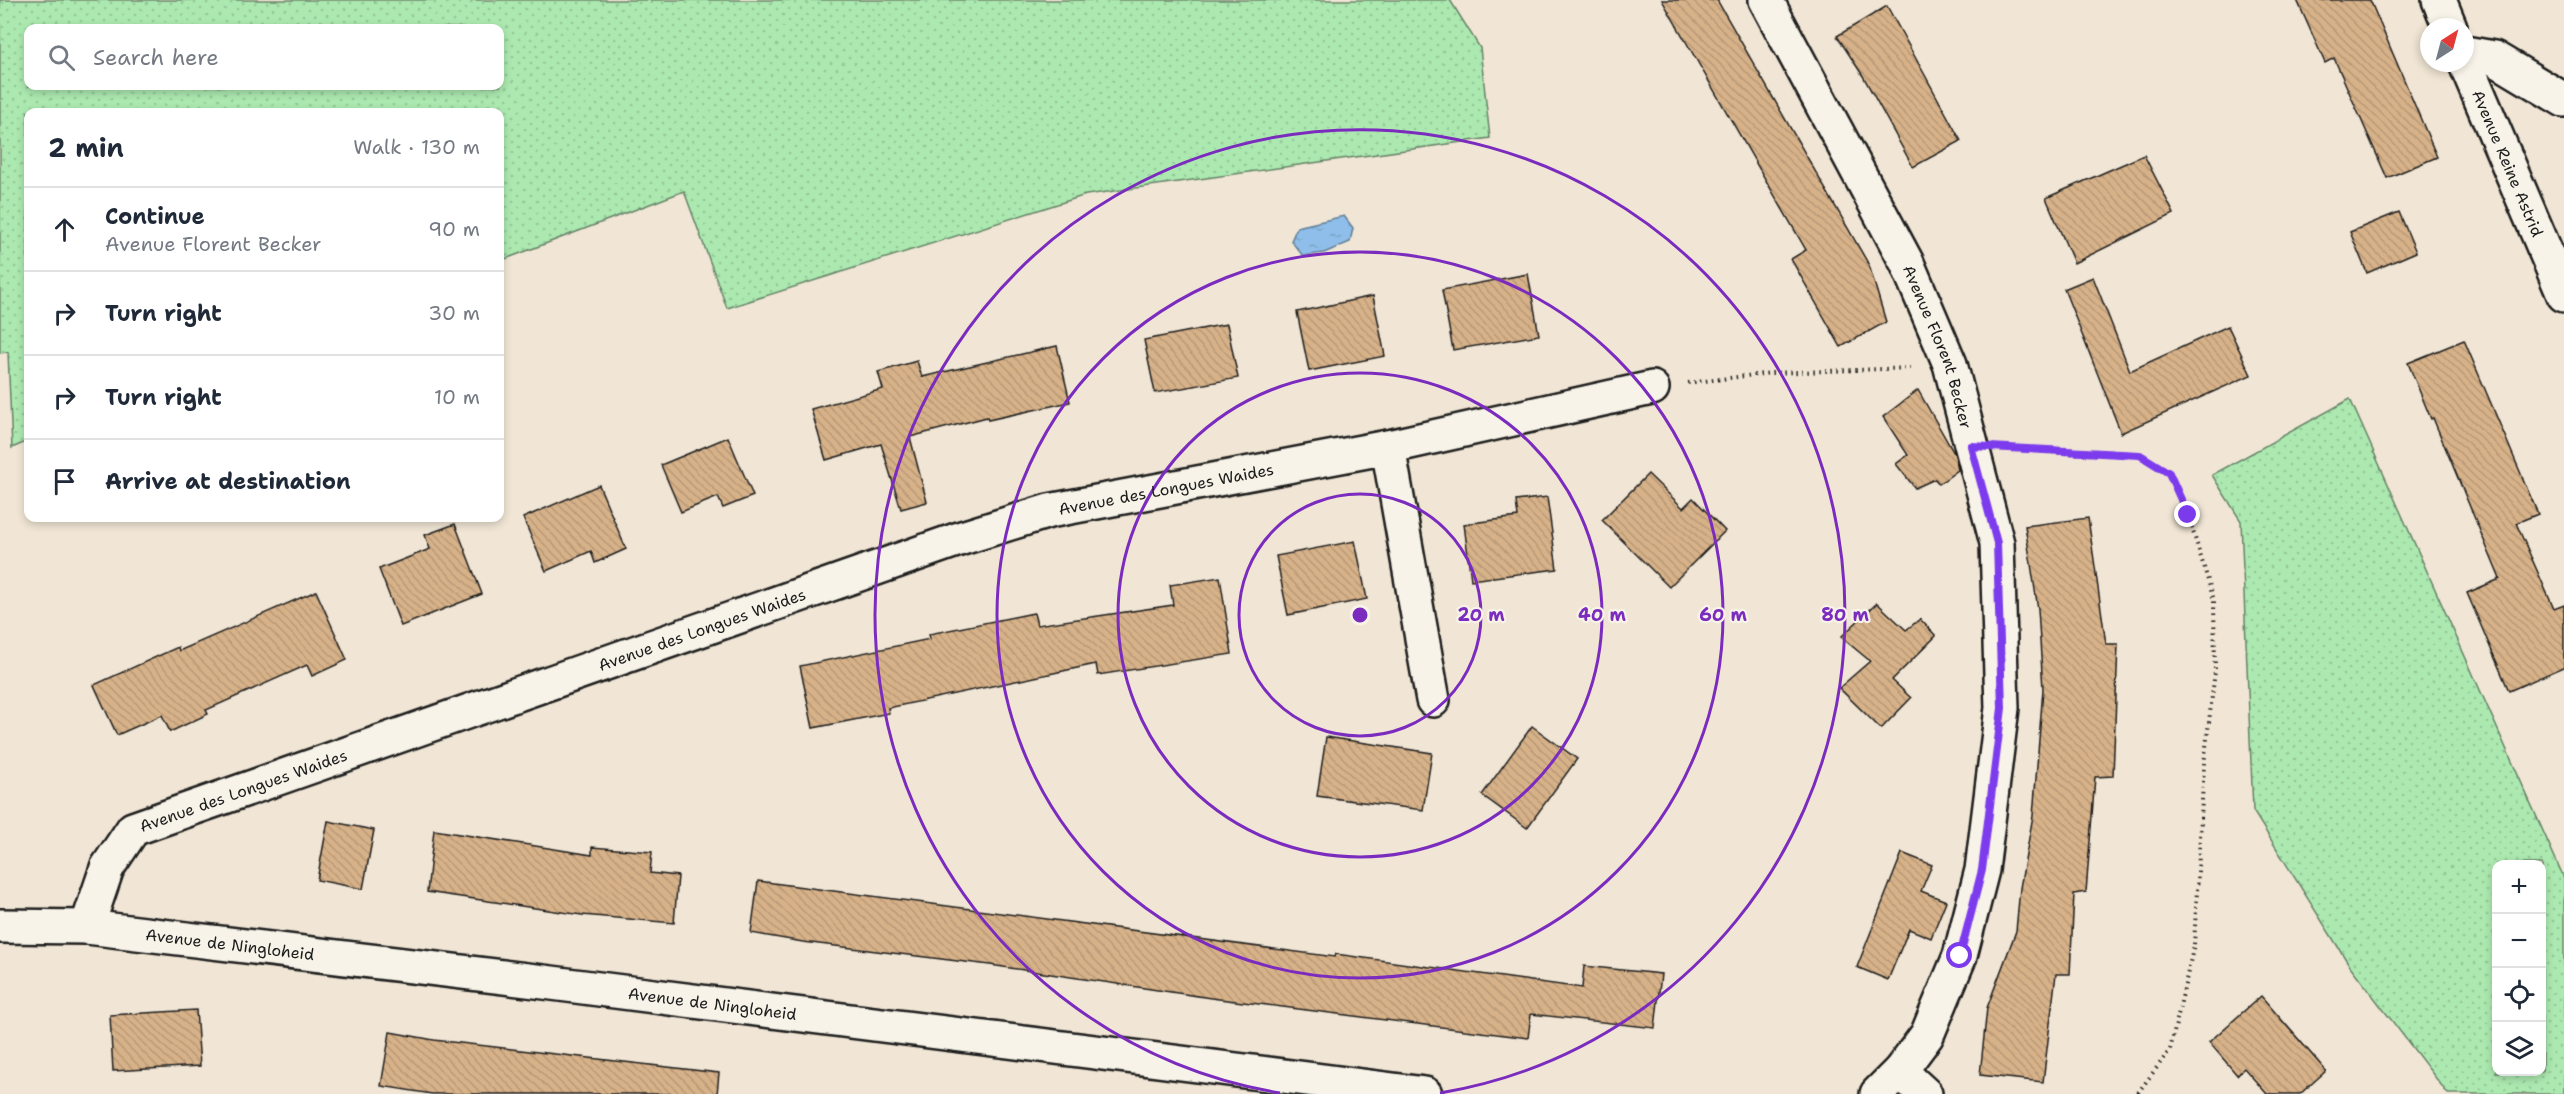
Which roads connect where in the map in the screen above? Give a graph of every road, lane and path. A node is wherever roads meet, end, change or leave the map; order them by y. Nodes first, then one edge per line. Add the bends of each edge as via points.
1 (1766, 0) edge
2 (2439, 0) edge
3 (2446, 18) edge
4 (2474, 55) edge
5 (2469, 72) edge
6 (2564, 100) edge
7 (2564, 295) edge
8 (1894, 369) dead end
9 (1652, 388) joint
10 (1971, 446) junction
11 (1388, 447) junction
12 (1433, 700) dead end
13 (0, 926) edge
14 (87, 927) junction
15 (1900, 1071) junction
16 (1425, 1094) edge
17 (1877, 1094) edge
18 (1925, 1094) edge
19 (2137, 1094) edge

1 - 10 street, Avenue Florent Becker via 1907,263 1950,364
2 - 3 street
4 - 6 street via 2494,58
5 - 7 street, Avenue Reine Astrid
8 - 9 path via 1771,373
9 - 11 street, Avenue des Longues Waides
10 - 15 street, Avenue Florent Becker via 1997,543 2002,708 1982,870 1960,956 1927,1035
10 - 19 path via 2140,455 2169,473 2188,515 2214,600 2215,671 2204,764 2194,945 2170,1050
11 - 12 street
11 - 14 street, Avenue des Longues Waides via 1038,514 133,829 107,868
13 - 14 street, Avenue de Ningloheid
14 - 16 street, Avenue de Ningloheid
15 - 17 street, Avenue Florent Becker
15 - 18 street

